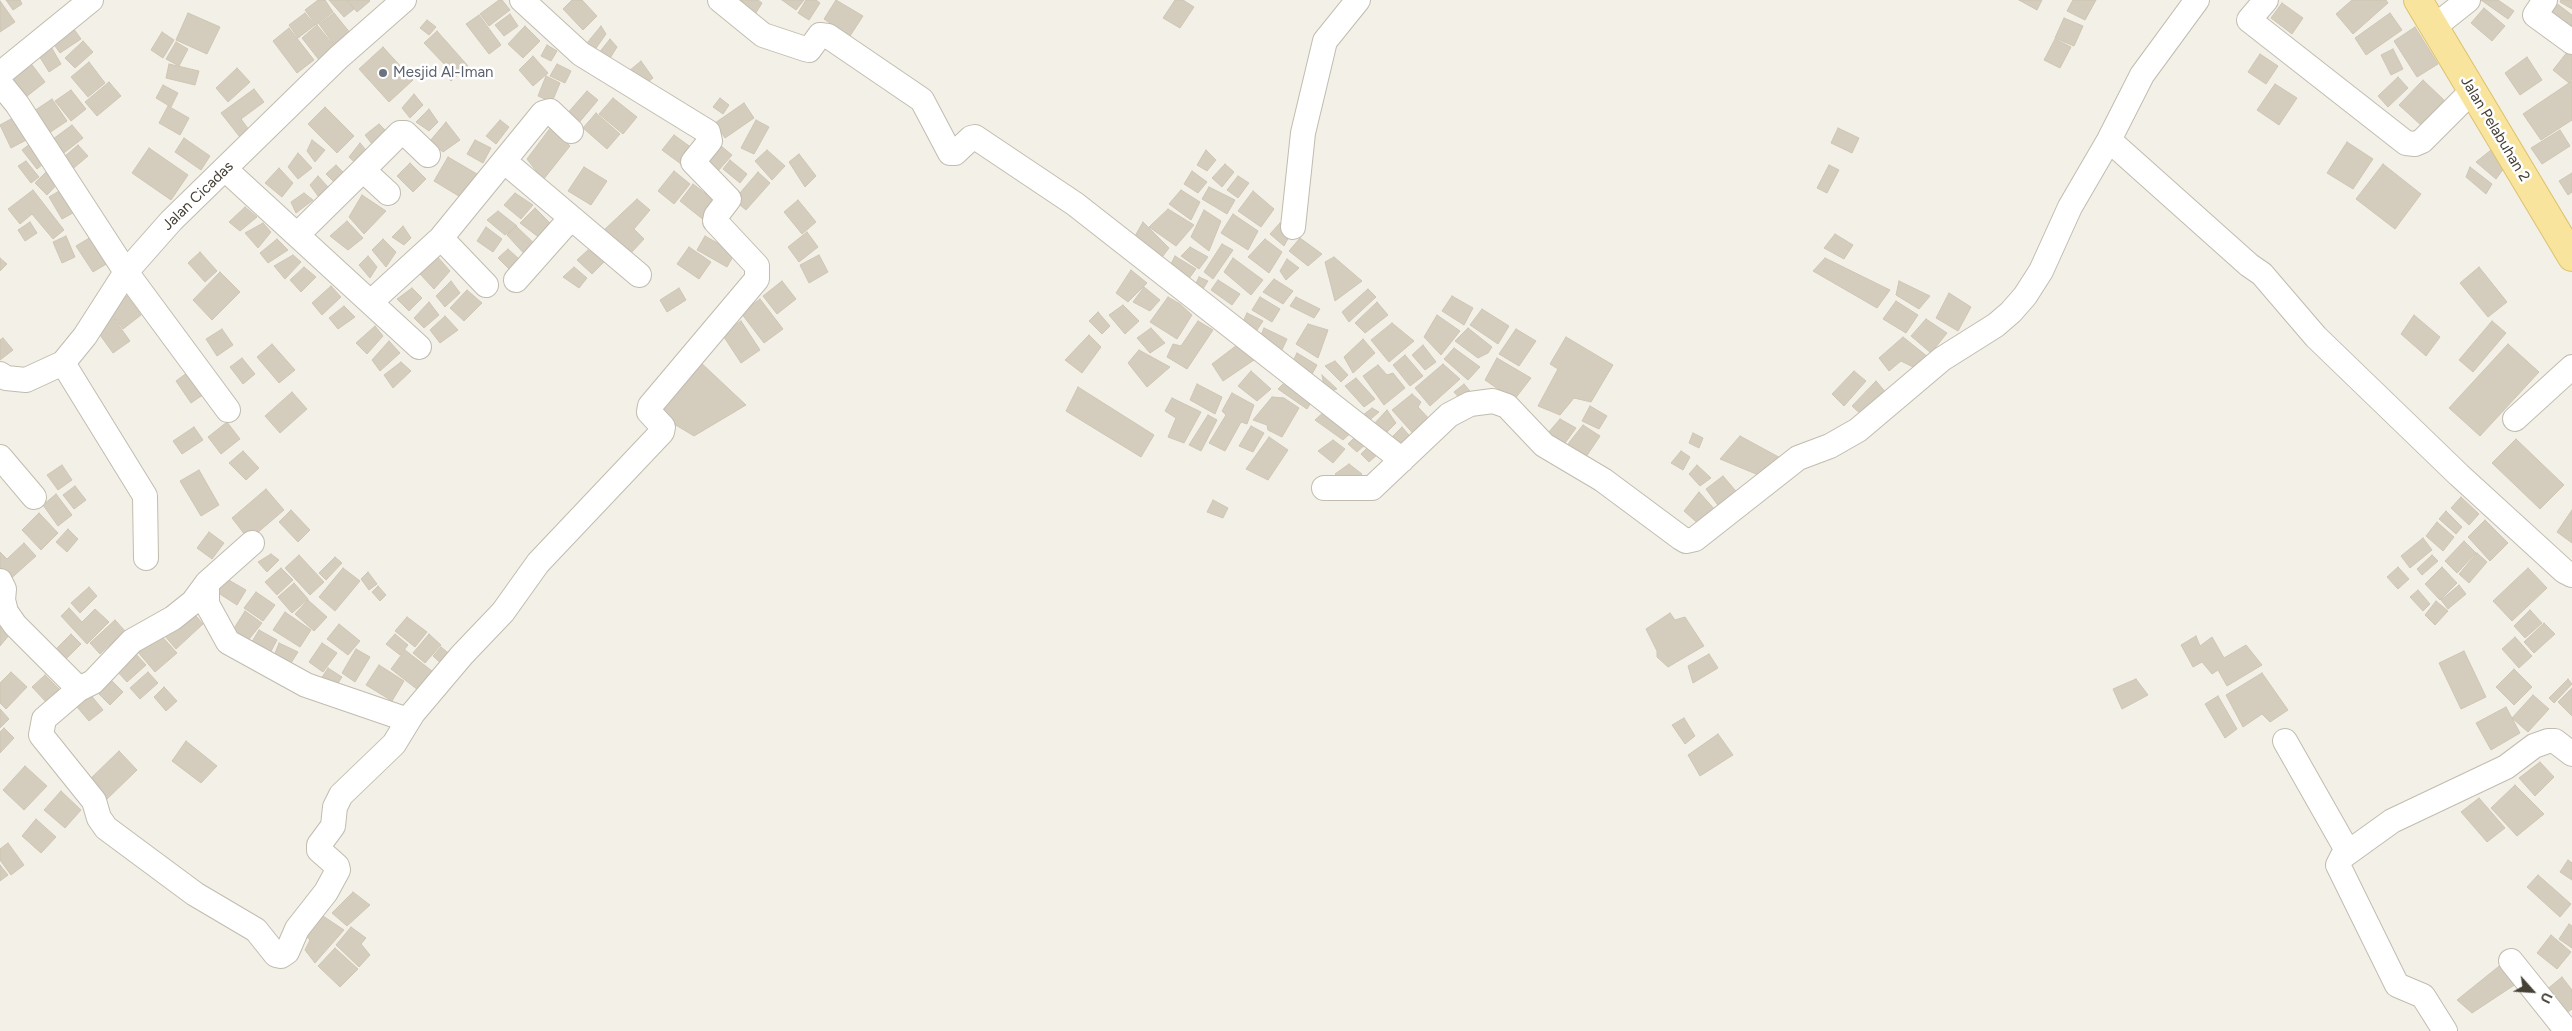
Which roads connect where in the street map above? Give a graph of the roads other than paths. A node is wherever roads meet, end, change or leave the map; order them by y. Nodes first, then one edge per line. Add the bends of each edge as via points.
1 (91, 0) edge
2 (404, 0) edge
3 (522, 0) edge
4 (720, 0) edge
5 (1358, 0) edge
6 (2197, 0) edge
7 (2266, 0) edge
8 (2418, 0) edge
9 (2468, 0) edge
10 (2545, 0) edge
11 (2434, 27) junction
12 (2572, 42) edge
13 (0, 74) edge
14 (0, 82) edge
15 (2472, 91) junction
16 (571, 131) dead end
17 (2109, 140) junction
18 (428, 155) dead end
19 (504, 161) junction
20 (225, 169) junction
21 (363, 170) junction
22 (388, 193) dead end
23 (571, 218) junction
24 (1293, 227) dead end
25 (298, 234) junction
26 (441, 238) junction
27 (2572, 257) edge
28 (126, 272) junction
29 (638, 275) dead end
30 (516, 280) dead end
31 (486, 285) dead end
32 (372, 301) junction
33 (419, 347) dead end
34 (63, 363) junction
35 (2572, 367) edge
36 (2, 379) edge
37 (228, 410) dead end
38 (2515, 418) dead end
39 (0, 457) edge
40 (1402, 460) junction
41 (1324, 488) dead end
42 (34, 497) dead end
43 (252, 543) dead end
44 (146, 558) dead end
45 (2572, 575) edge
46 (0, 581) edge
47 (207, 583) junction
48 (79, 689) junction
49 (408, 720) junction
50 (2285, 741) dead end
51 (2572, 754) edge
52 (2348, 852) junction
53 (2510, 961) dead end
54 (2445, 1031) edge
55 (2567, 1031) edge

1 - 13 street
2 - 20 street, Jalan Cicadas via 338,58
3 - 49 street via 581,54 708,132 710,141 692,162 729,199 715,221 757,266 759,274 650,406 649,412 663,427 662,432 538,563 503,612
4 - 40 street via 763,35 804,50 809,50 820,35 828,36 922,100 950,153 955,153 975,138 1075,204
5 - 24 street via 1324,41 1304,133
6 - 17 street via 2142,75
7 - 15 street via 2249,20 2406,143 2422,142
8 - 11 main road, Jalan Pelabuhan 2
9 - 11 street
10 - 12 street via 2534,15
11 - 15 main road, Jalan Pelabuhan 2
14 - 28 street
15 - 27 main road, Jalan Pelabuhan 2
16 - 19 street via 547,110
17 - 40 street via 2070,207 2041,271 2011,312 1942,359 1858,430 1830,446 1798,458 1695,539 1686,541 1681,538 1603,480 1544,445 1507,406 1493,401 1470,404 1449,415
17 - 45 street via 2262,274 2316,337 2459,475
18 - 21 street via 400,132
19 - 23 street
19 - 26 street
20 - 25 street
20 - 28 street, Jalan Cicadas via 171,221
21 - 22 street
21 - 25 street
23 - 29 street
23 - 30 street
25 - 32 street
26 - 31 street
26 - 32 street
28 - 34 street, Jalan Cicadas via 85,336
28 - 37 street
32 - 33 street
34 - 36 street, Jalan Cicadas via 26,380
34 - 44 street via 145,496
35 - 38 street
39 - 42 street
40 - 41 street via 1372,488
43 - 47 street
46 - 48 street via 6,612 15,626
47 - 48 street via 193,602 173,618 132,641 93,682
47 - 49 street via 206,604 228,642 306,685
48 - 49 street via 44,719 41,735 94,801 102,823 195,894 256,930 276,955 281,956 287,952 297,929 326,892 338,870 319,850 319,845 333,826 335,807 341,794 394,744
50 - 52 street
51 - 52 street via 2554,741 2534,746 2506,767 2392,821
52 - 54 street via 2338,867 2391,976 2397,985 2423,996
53 - 55 street

